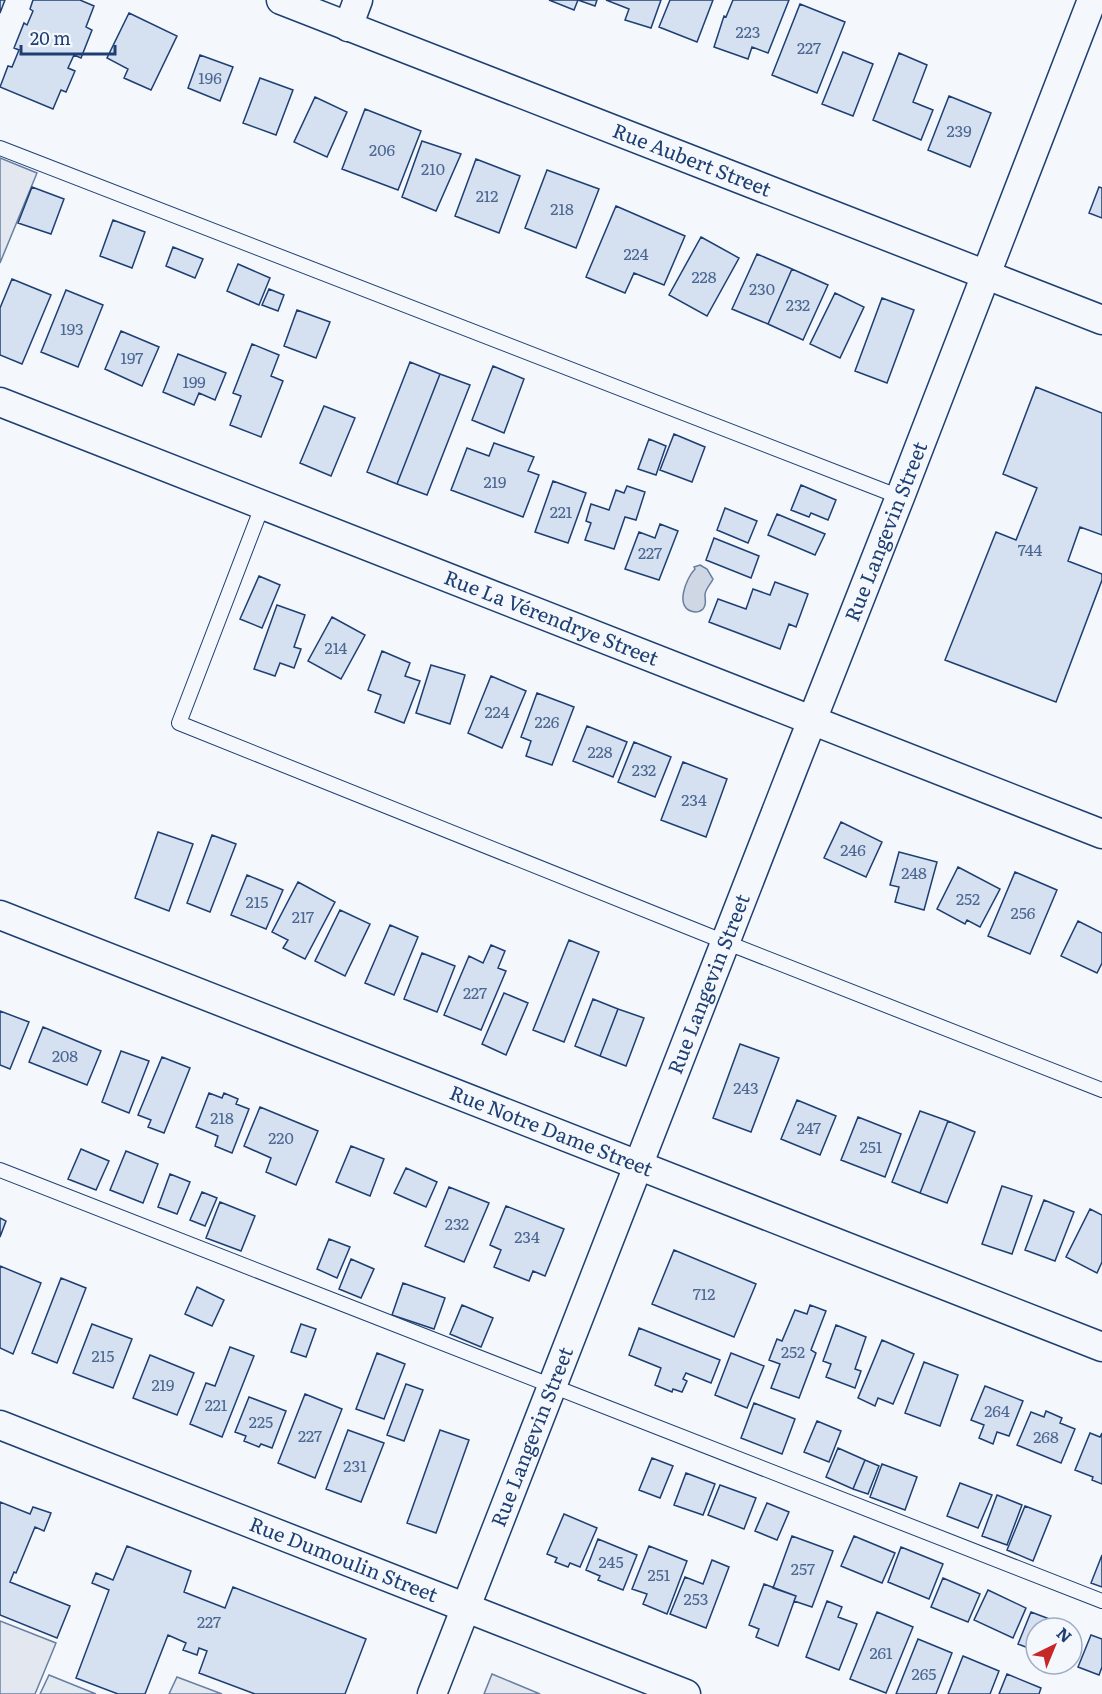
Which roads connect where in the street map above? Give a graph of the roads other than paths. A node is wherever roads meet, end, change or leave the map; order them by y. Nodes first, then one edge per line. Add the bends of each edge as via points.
1 (281, 0) edge
2 (358, 0) edge
3 (1092, 0) edge
4 (348, 27) junction
5 (0, 148) edge
6 (985, 274) junction
7 (1102, 320) edge
8 (0, 402) edge
9 (900, 497) junction
10 (263, 504) junction
11 (812, 719) junction
12 (1102, 834) edge
13 (0, 915) edge
14 (725, 942) junction
15 (1102, 1090) edge
16 (638, 1165) junction
17 (0, 1170) edge
18 (1102, 1347) edge
19 (552, 1387) junction
20 (0, 1425) edge
21 (1102, 1602) edge
22 (466, 1608) junction
23 (677, 1692) edge
24 (432, 1694) edge

1 - 4 street, Rue Aubert Street
2 - 4 street
3 - 6 street, Rue Langevin Street
4 - 6 street, Rue Aubert Street
5 - 9 lane
6 - 7 street, Rue Aubert Street
6 - 9 street, Rue Langevin Street
8 - 10 street, Rue La Vérendrye Street
9 - 11 street, Rue Langevin Street
10 - 11 street, Rue La Vérendrye Street
10 - 14 lane via 179,723
11 - 12 street, Rue La Vérendrye Street
11 - 14 street, Rue Langevin Street
13 - 16 street, Rue Notre Dame Street
14 - 15 lane
14 - 16 street, Rue Langevin Street
16 - 18 street, Rue Notre Dame Street
16 - 19 street, Rue Langevin Street
17 - 19 lane
19 - 21 lane
19 - 22 street, Rue Langevin Street
20 - 22 street, Rue Dumoulin Street
22 - 23 street, Rue Dumoulin Street
22 - 24 street, Rue Langevin Street

